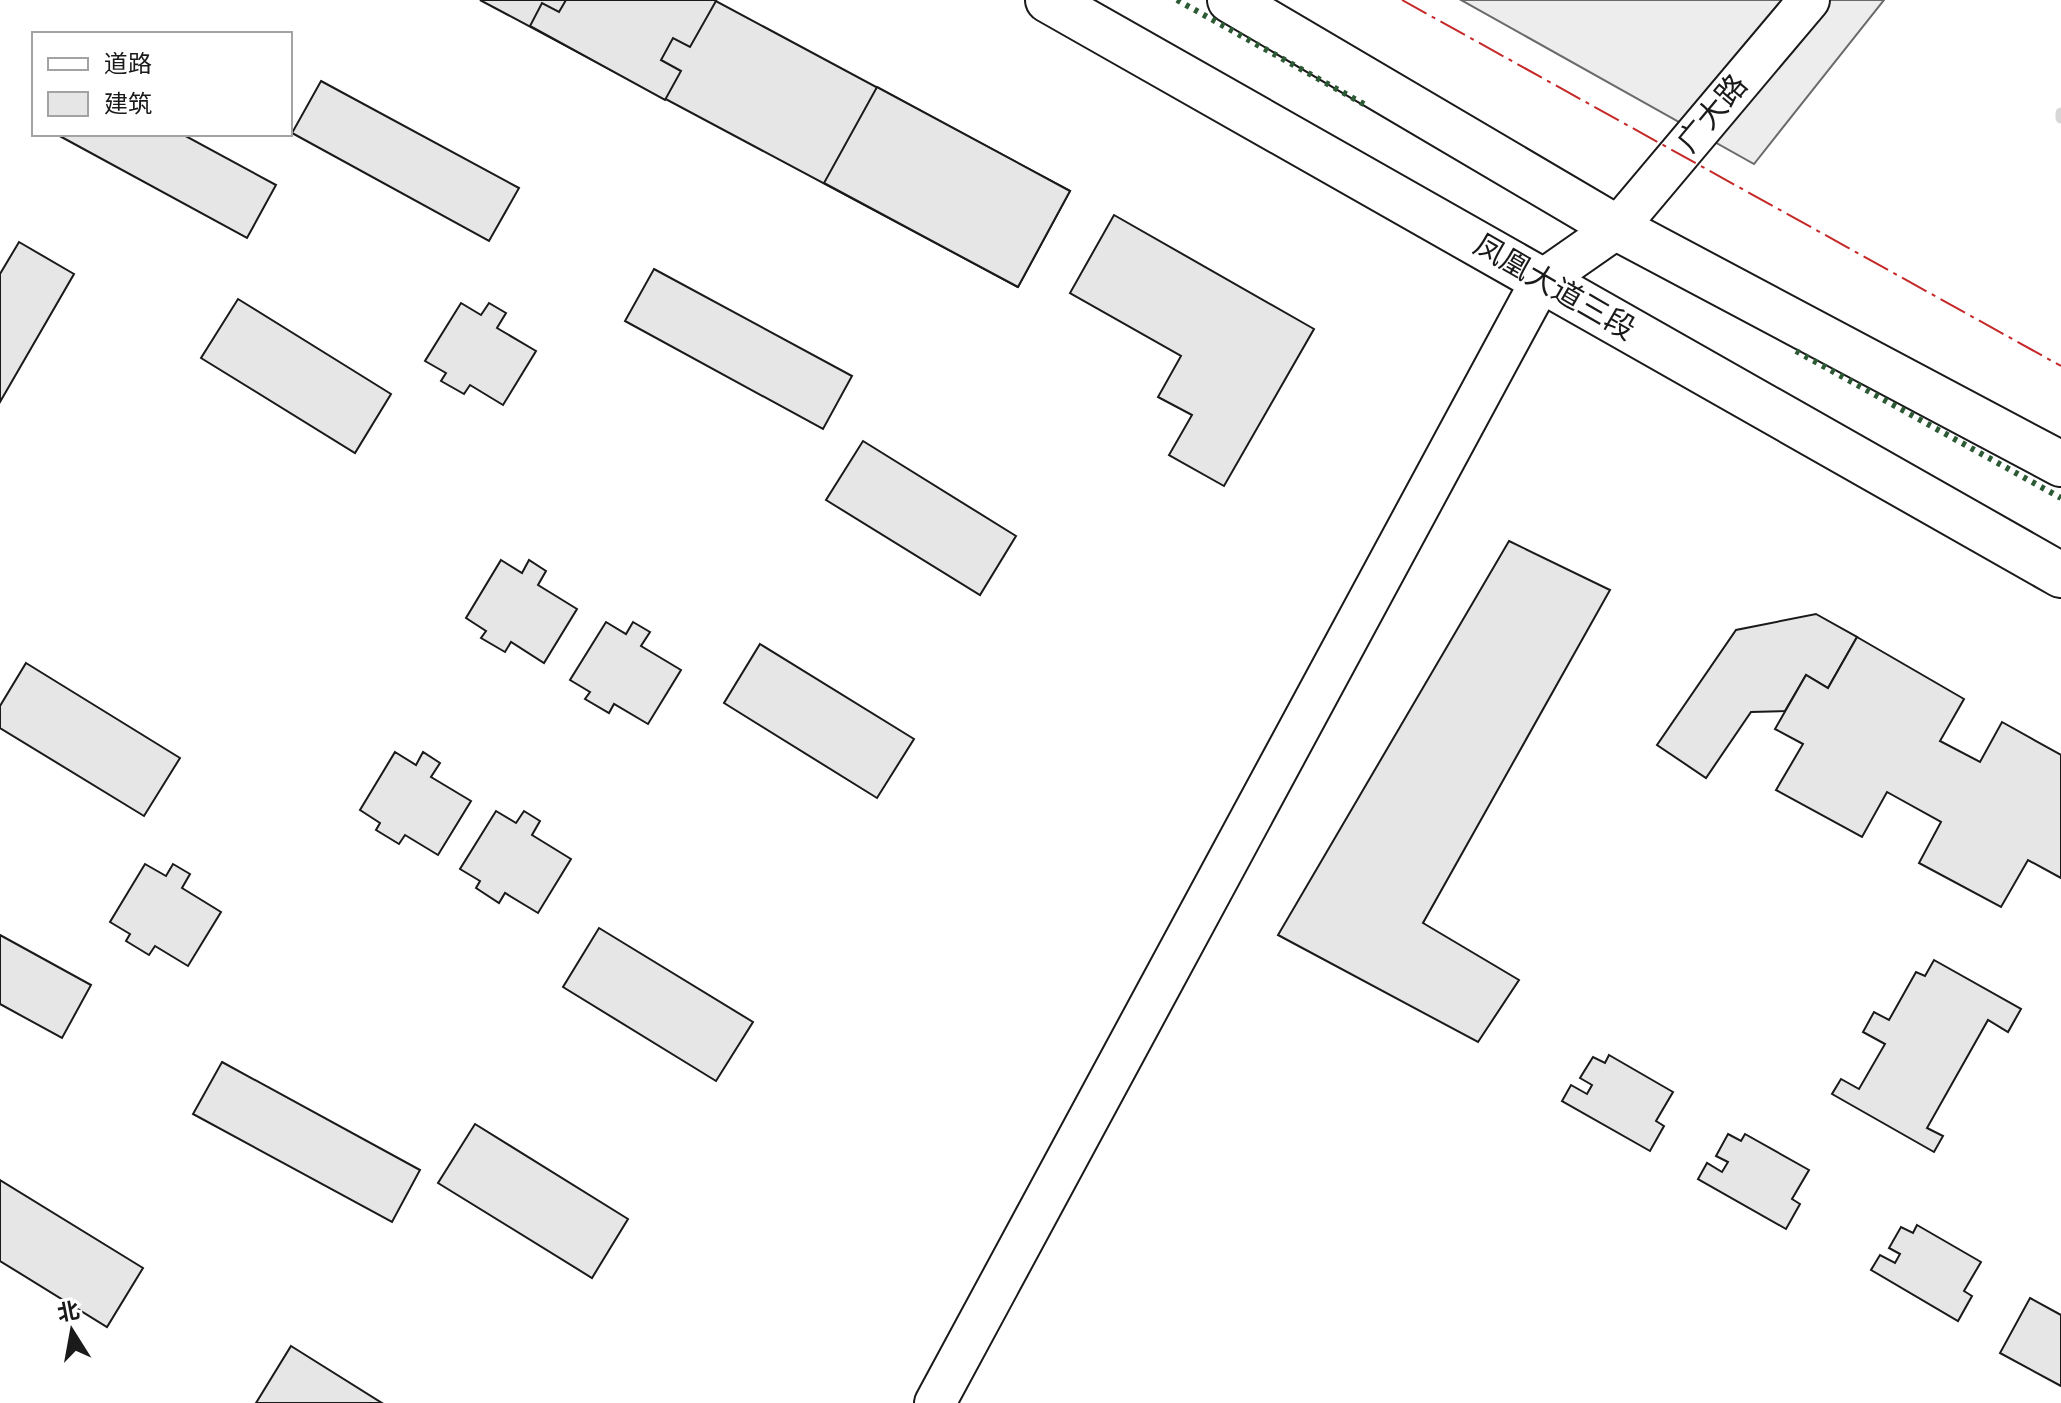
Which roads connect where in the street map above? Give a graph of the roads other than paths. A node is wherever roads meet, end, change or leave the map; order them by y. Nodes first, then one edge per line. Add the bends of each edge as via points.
1 (1048, 0) edge
2 (1230, 0) edge
3 (1809, 0) edge
4 (1617, 228) junction
5 (1541, 281) junction
6 (2061, 464) edge
7 (2061, 575) edge
8 (935, 1403) edge

1 - 5 main road, 凤凰大道三段
2 - 4 main road
3 - 4 street, 广大路
4 - 5 street, 广大路
4 - 6 main road
5 - 7 main road, 凤凰大道三段
5 - 8 street

